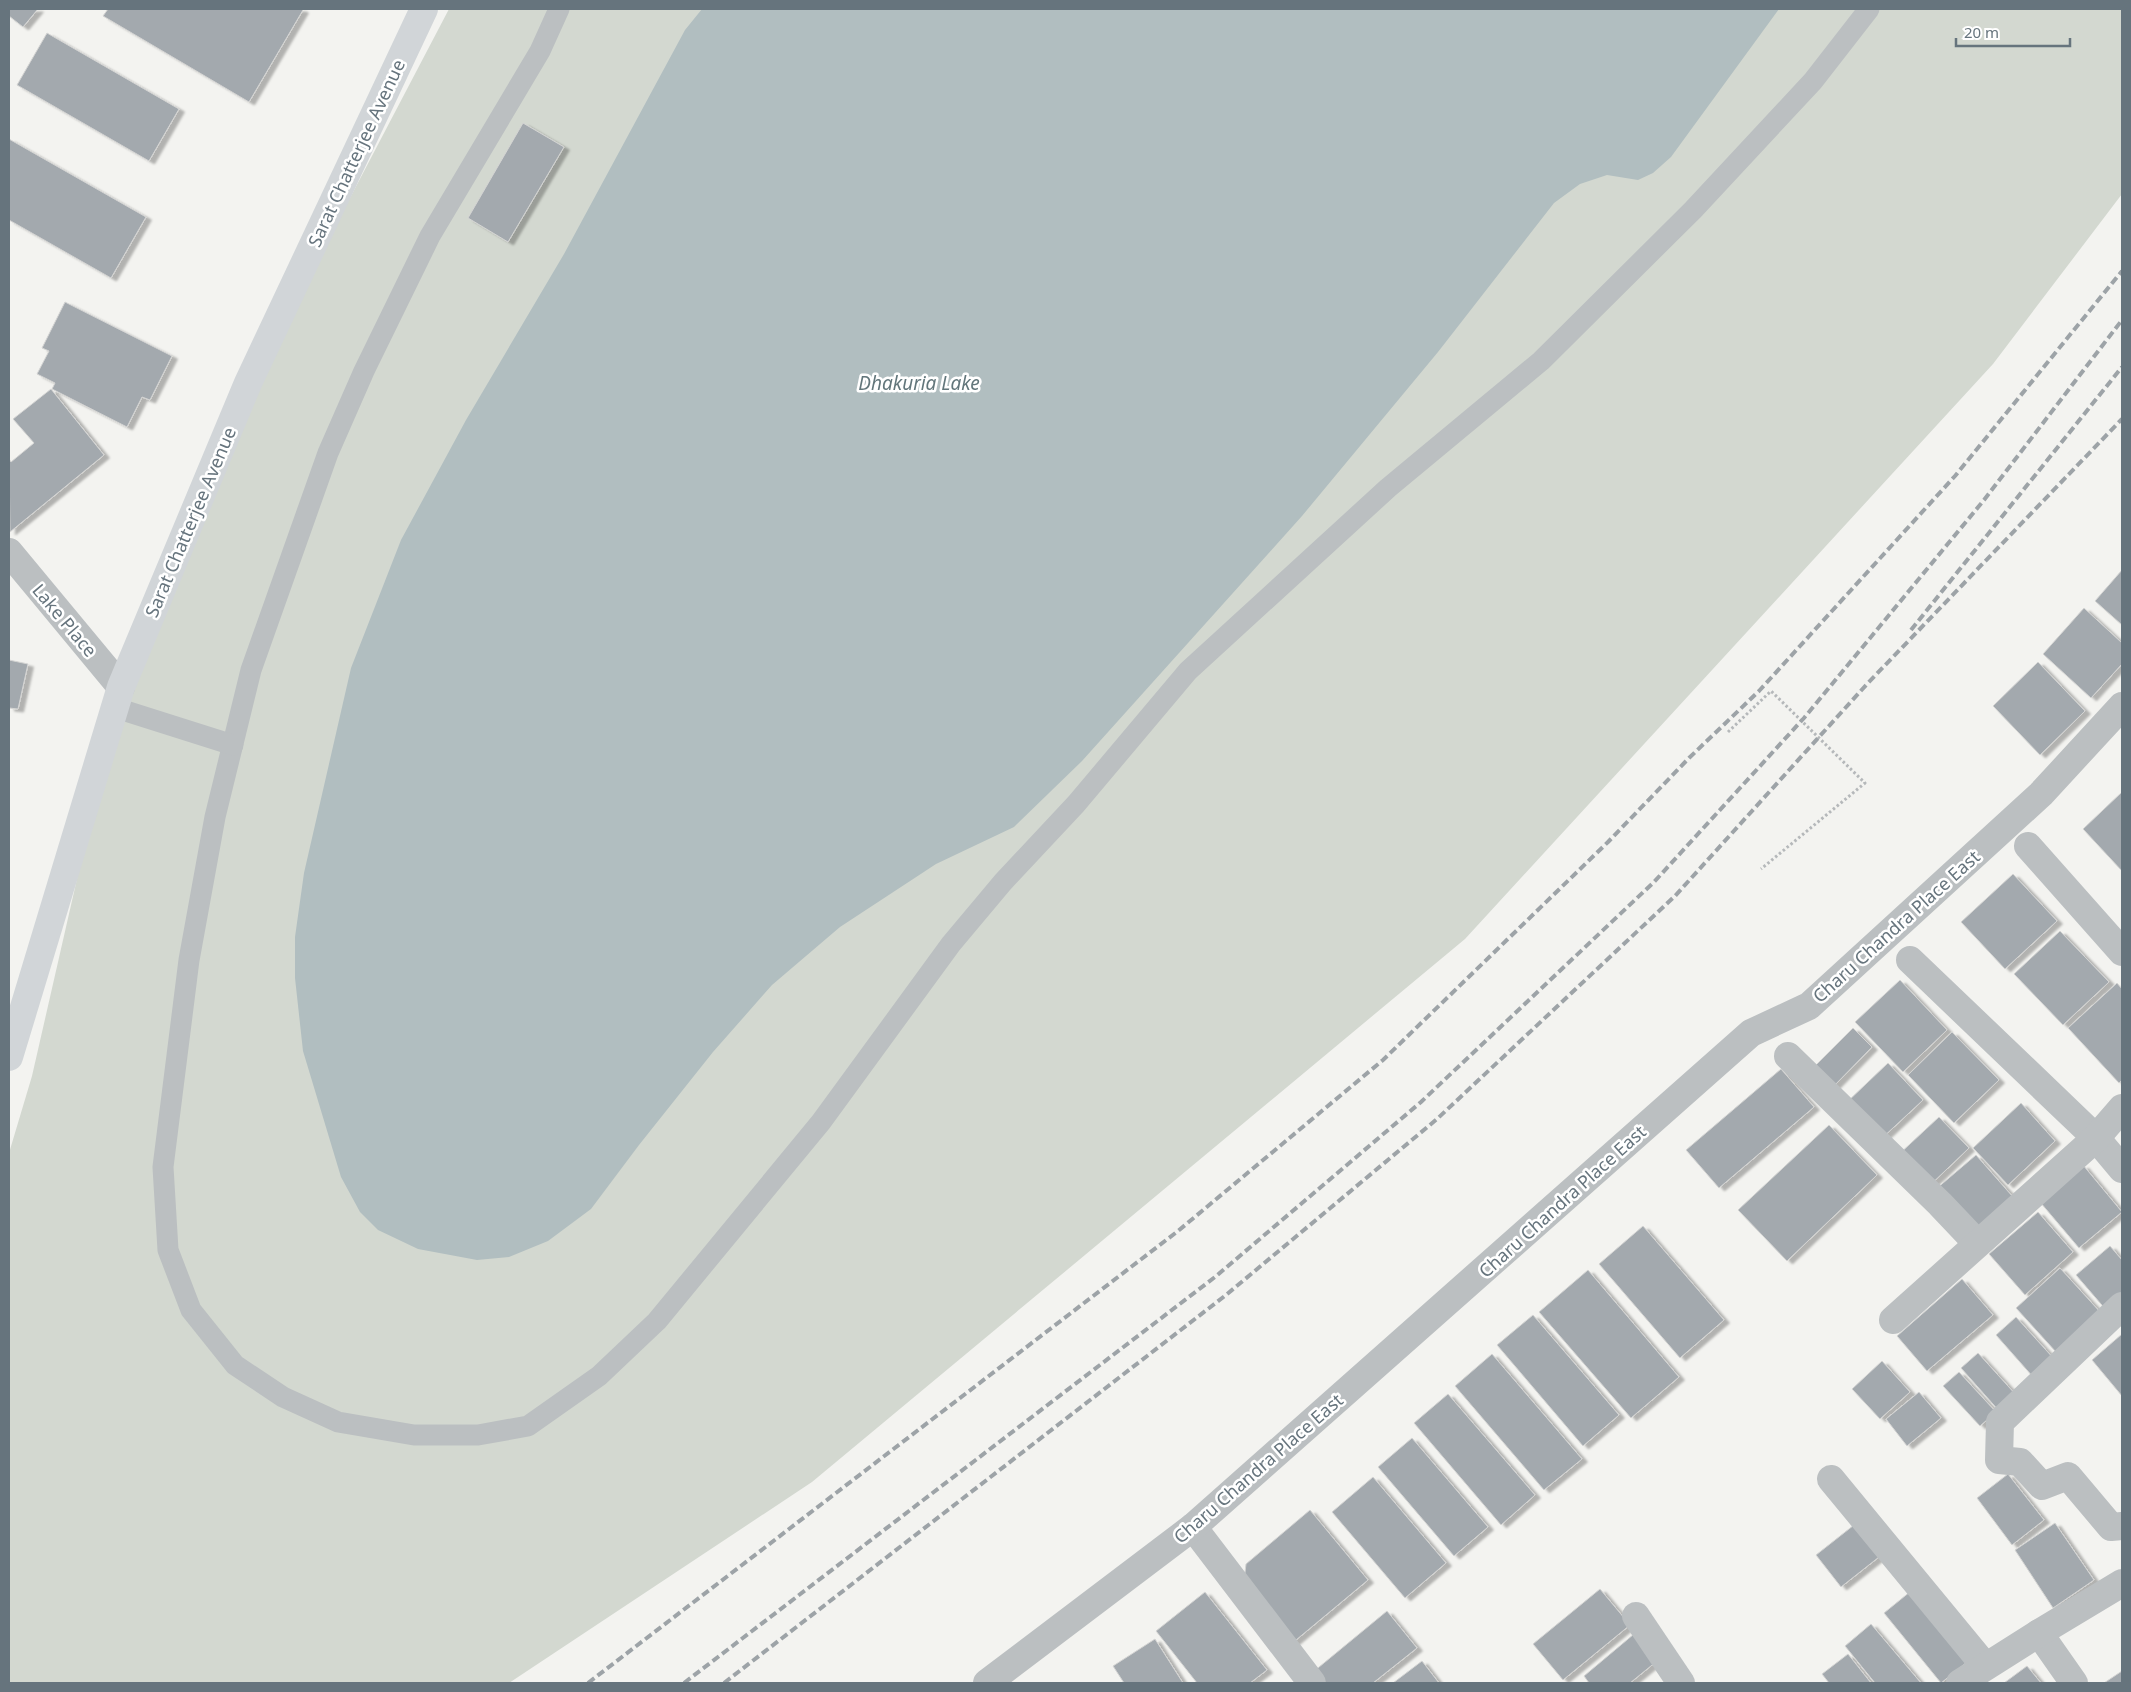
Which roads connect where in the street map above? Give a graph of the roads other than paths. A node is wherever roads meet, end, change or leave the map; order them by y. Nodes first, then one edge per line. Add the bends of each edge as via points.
1 (424, 9) edge
2 (559, 9) edge
3 (1869, 9) edge
4 (9, 552) edge
5 (117, 697) junction
6 (2122, 706) edge
7 (233, 745) junction
8 (2028, 846) dead end
9 (2122, 952) edge
10 (1910, 960) dead end
11 (1788, 1056) dead end
12 (9, 1057) edge
13 (2122, 1108) edge
14 (2096, 1138) junction
15 (2122, 1169) edge
16 (1978, 1243) junction
17 (2122, 1306) edge
18 (1893, 1320) dead end
19 (1831, 1480) dead end
20 (2122, 1526) edge
21 (1193, 1528) junction
22 (2122, 1583) edge
23 (1636, 1616) dead end
24 (2039, 1633) junction
25 (1985, 1666) junction
26 (987, 1683) edge
27 (1312, 1683) edge
28 (1681, 1683) edge
29 (1960, 1683) edge
30 (2074, 1683) edge

1 - 5 street, Sarat Chatterjee Avenue via 248,383
2 - 7 lane via 540,51 430,236 348,407 328,453 251,670
3 - 7 lane via 1813,81 1713,189 1541,361 1388,488 1188,671 1076,804 951,944 821,1122 657,1321 599,1376 528,1426 478,1435 414,1435 338,1422 283,1397 235,1365 191,1310 168,1250 163,1167 189,960 215,817
4 - 5 street, Lake Place
5 - 7 lane
5 - 12 street, Sarat Chatterjee Avenue
6 - 21 street, Charu Chandra Place East via 2041,794 1809,1006 1751,1033
8 - 9 street
10 - 14 street
11 - 16 street
13 - 14 street
14 - 15 street
14 - 16 street
16 - 18 street
17 - 20 street via 2000,1422 1999,1460 2020,1462 2042,1486 2068,1476 2111,1527
19 - 25 street
21 - 26 street, Charu Chandra Place East
21 - 27 street
22 - 24 street
23 - 28 street
24 - 25 street
24 - 30 street
25 - 29 street

